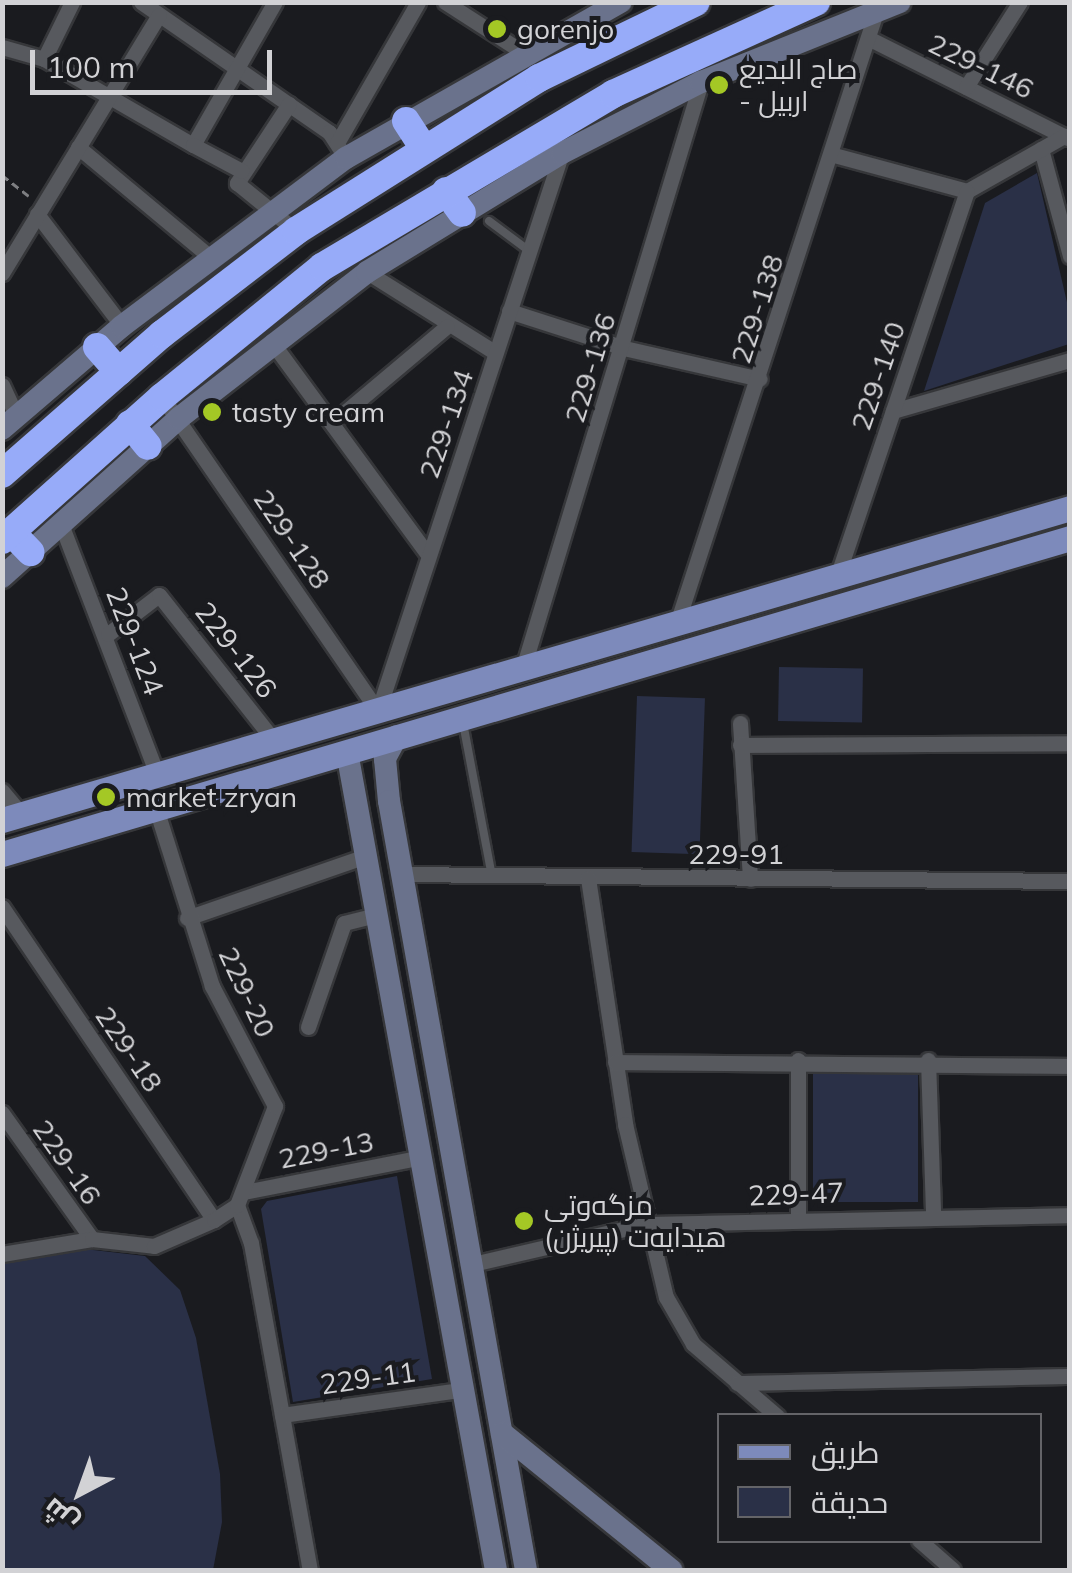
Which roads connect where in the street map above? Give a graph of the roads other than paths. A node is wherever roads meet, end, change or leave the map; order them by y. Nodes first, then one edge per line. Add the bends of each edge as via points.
1 (72, 2) edge
2 (141, 2) edge
3 (276, 2) edge
4 (418, 2) edge
5 (445, 2) edge
6 (621, 2) edge
7 (816, 2) edge
8 (900, 2) edge
9 (1020, 2) edge
10 (693, 3) edge
11 (876, 12) junction
12 (158, 16) junction
13 (870, 39) junction
14 (2, 47) edge
15 (524, 53) junction
16 (44, 59) junction
17 (235, 69) junction
18 (701, 82) junction
19 (966, 87) junction
20 (107, 100) junction
21 (290, 104) junction
22 (406, 121) junction
23 (1067, 137) edge
24 (193, 145) junction
25 (422, 146) junction
26 (78, 147) junction
27 (1041, 149) junction
28 (341, 151) junction
29 (562, 153) junction
30 (834, 156) junction
31 (242, 171) junction
32 (967, 191) junction
33 (466, 208) junction
34 (273, 211) junction
35 (37, 214) junction
36 (296, 231) junction
37 (528, 250) junction
38 (1070, 256) edge
39 (210, 258) junction
40 (367, 272) junction
41 (2, 274) edge
42 (509, 312) junction
43 (122, 326) junction
44 (448, 326) junction
45 (271, 341) junction
46 (97, 347) junction
47 (624, 348) junction
48 (496, 353) junction
49 (1070, 360) edge
50 (119, 372) junction
51 (760, 379) junction
52 (2, 385) edge
53 (171, 407) junction
54 (893, 412) junction
55 (9, 421) edge
56 (332, 423) junction
57 (139, 435) junction
58 (2, 474) edge
59 (1070, 508) edge
60 (60, 524) junction
61 (1070, 538) edge
62 (14, 541) edge
63 (428, 554) junction
64 (2, 577) edge
65 (837, 577) junction
66 (678, 620) junction
67 (108, 634) junction
68 (523, 668) junction
69 (378, 712) junction
70 (462, 720) junction
71 (740, 723) dead end
72 (397, 736) junction
73 (276, 743) junction
74 (1070, 743) edge
75 (740, 745) junction
76 (347, 752) junction
77 (158, 776) junction
78 (2, 791) edge
79 (389, 801) junction
80 (358, 805) junction
81 (156, 808) junction
82 (12, 817) edge
83 (2, 854) edge
84 (366, 856) junction
85 (401, 874) junction
86 (492, 876) junction
87 (588, 878) junction
88 (750, 879) junction
89 (1070, 881) edge
90 (2, 906) edge
91 (376, 915) junction
92 (187, 918) junction
93 (308, 1027) dead end
94 (798, 1060) junction
95 (928, 1060) junction
96 (615, 1062) junction
97 (1070, 1066) edge
98 (2, 1114) edge
99 (445, 1132) junction
100 (415, 1146) junction
101 (241, 1199) junction
102 (933, 1214) junction
103 (1070, 1215) edge
104 (798, 1218) junction
105 (214, 1220) junction
106 (646, 1224) junction
107 (92, 1239) junction
108 (2, 1254) edge
109 (468, 1265) junction
110 (1070, 1376) edge
111 (737, 1382) junction
112 (460, 1390) junction
113 (773, 1413) edge
114 (282, 1415) junction
115 (502, 1434) junction
116 (922, 1543) edge
117 (310, 1570) edge
118 (496, 1570) edge
119 (526, 1570) edge
120 (671, 1570) edge
121 (954, 1570) edge

1 - 16 street
2 - 12 street
3 - 17 street
4 - 28 street
5 - 15 street
6 - 15 street
7 - 33 highway via 613,94
8 - 11 street
9 - 19 street
10 - 25 highway via 539,78
11 - 13 street, 229-138
11 - 18 street
12 - 17 street
12 - 20 street
13 - 19 street, 229-146
13 - 30 street, 229-138
14 - 16 street
15 - 22 street
16 - 20 street
17 - 21 street
17 - 24 street
18 - 29 street
18 - 47 street, 229-136
19 - 23 street, 229-146
20 - 24 street
20 - 26 street
21 - 28 street
21 - 31 street
22 - 25 highway
22 - 28 street
23 - 27 street
24 - 31 street
25 - 36 highway
26 - 35 street
26 - 39 street
27 - 32 street
27 - 38 street
28 - 34 street
29 - 33 street
29 - 37 street, 229-134
30 - 32 street
30 - 51 street, 229-138
31 - 34 street via 240,188
32 - 54 street, 229-140
33 - 37 lane
33 - 40 street
33 - 53 highway via 322,267
34 - 36 street
34 - 39 street
35 - 41 street
35 - 43 street
36 - 50 highway
37 - 42 street, 229-134
39 - 43 street
40 - 44 street
40 - 45 street
42 - 47 street
42 - 48 street, 229-134
43 - 46 street
44 - 48 street
44 - 56 street
45 - 53 street
45 - 56 street
46 - 50 highway
46 - 55 street
47 - 51 street
47 - 68 street, 229-136
48 - 63 street, 229-134
49 - 54 street
50 - 58 highway
51 - 66 street, 229-138
52 - 55 street
53 - 57 highway
53 - 69 street, 229-128
54 - 65 street, 229-140
56 - 63 street
57 - 60 street
57 - 62 highway
59 - 65 main road
60 - 62 street
60 - 67 street, 229-124
61 - 70 main road
62 - 64 street
63 - 69 street, 229-134
65 - 66 main road
66 - 68 main road
67 - 73 street, 229-126 via 152,595 166,600
67 - 77 street, 229-124
68 - 69 main road
69 - 73 main road
70 - 72 main road
70 - 86 lane
71 - 75 street
72 - 76 main road
72 - 79 street via 385,759
73 - 77 main road
74 - 75 street
75 - 88 street
76 - 80 street
76 - 81 main road
77 - 82 main road
78 - 82 street
79 - 80 street via 370,790
79 - 85 street
80 - 84 street
81 - 83 main road
81 - 92 street, 229-20
84 - 91 street
84 - 92 street
85 - 86 street, 229-91
85 - 99 street
86 - 87 street, 229-91
87 - 88 street, 229-91
87 - 96 street
88 - 89 street, 229-91
90 - 105 street, 229-18
91 - 93 street via 344,923
91 - 100 street
92 - 101 street, 229-20 via 212,986 275,1106
94 - 95 street
94 - 96 street
94 - 104 street
95 - 97 street
95 - 102 street
96 - 106 street
98 - 107 street, 229-16
99 - 100 street
99 - 109 street
100 - 101 street, 229-13
100 - 112 street
101 - 105 street
101 - 114 street
102 - 103 street, 229-47
102 - 104 street, 229-47
104 - 106 street, 229-47
105 - 107 street via 154,1246
106 - 109 street, 229-47
106 - 111 street via 679,1325
107 - 108 street
109 - 115 street
110 - 111 street
111 - 113 street
112 - 114 street, 229-11
112 - 118 street
114 - 117 street
115 - 119 street
115 - 120 street
116 - 121 street

